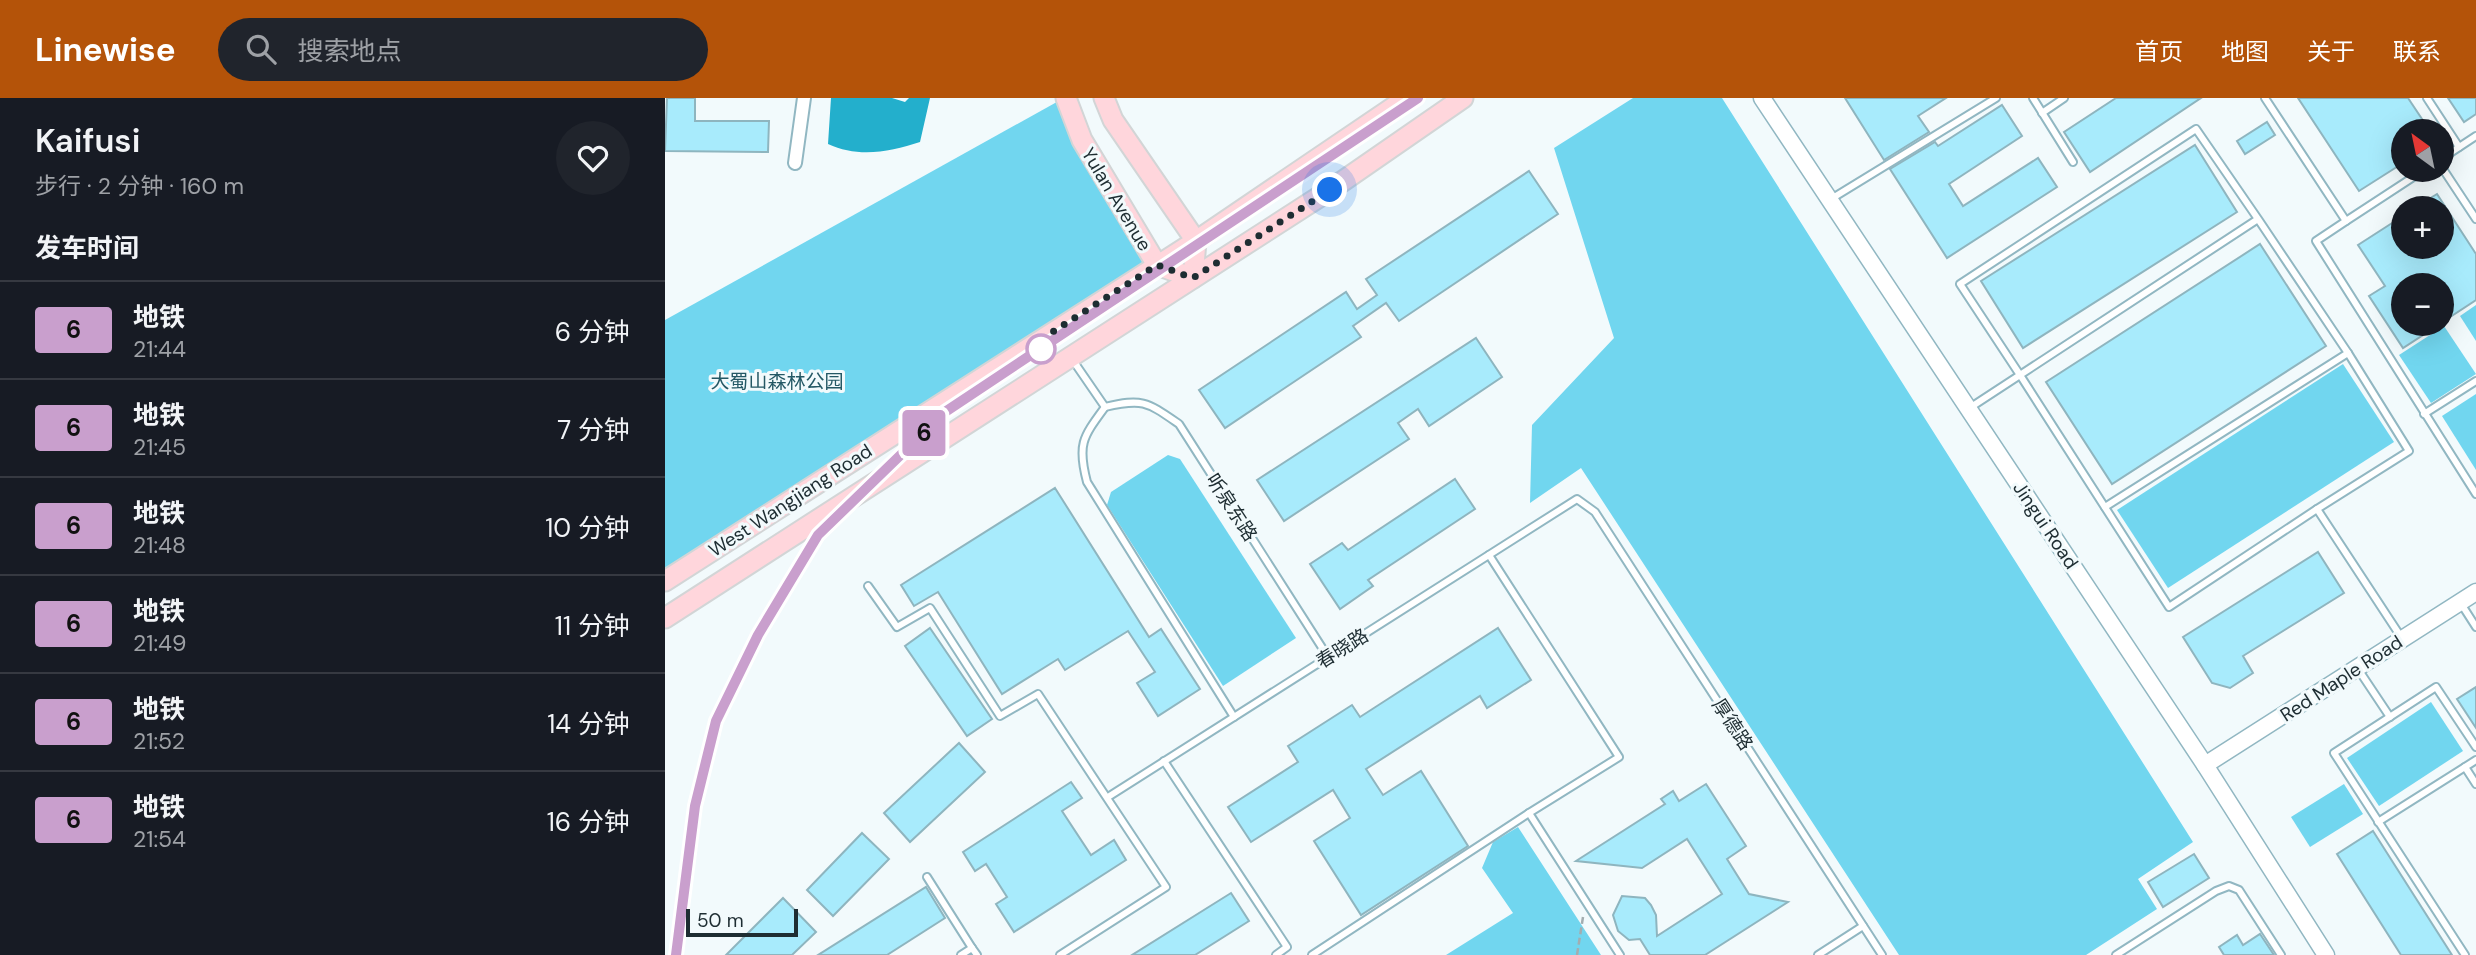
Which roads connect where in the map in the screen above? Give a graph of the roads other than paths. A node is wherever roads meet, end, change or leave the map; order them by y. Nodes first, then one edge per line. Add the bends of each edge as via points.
1 (804, 98) edge
2 (1066, 98) edge
3 (1104, 98) edge
4 (1407, 98) edge
5 (1463, 98) edge
6 (1762, 98) edge
7 (1996, 98) edge
8 (2032, 98) edge
9 (2064, 98) edge
10 (2265, 98) edge
11 (2427, 98) edge
12 (2042, 113) junction
13 (2476, 136) edge
14 (2459, 147) junction
15 (2454, 150) edge
16 (2073, 162) dead end
17 (795, 163) dead end
18 (2406, 182) edge
19 (2452, 182) edge
20 (1830, 200) junction
21 (2258, 219) junction
22 (2476, 219) edge
23 (2346, 221) junction
24 (1196, 241) junction
25 (1157, 265) junction
26 (1193, 278) junction
27 (2348, 353) junction
28 (1071, 357) junction
29 (2020, 375) junction
30 (2476, 381) edge
31 (1105, 407) junction
32 (1968, 409) junction
33 (2424, 414) junction
34 (2476, 494) edge
35 (1577, 499) joint
36 (2105, 507) junction
37 (2317, 509) junction
38 (1489, 555) junction
39 (665, 581) edge
40 (868, 586) dead end
41 (2476, 592) edge
42 (2460, 602) junction
43 (665, 618) edge
44 (2476, 627) edge
45 (2402, 639) junction
46 (1328, 657) junction
47 (2357, 667) junction
48 (1234, 717) junction
49 (2390, 717) junction
50 (2476, 747) edge
51 (2476, 760) edge
52 (1164, 761) junction
53 (2206, 765) junction
54 (2465, 767) junction
55 (2476, 784) edge
56 (1108, 797) junction
57 (1529, 813) junction
58 (2378, 822) junction
59 (926, 877) dead end
60 (1863, 926) junction
61 (1287, 947) junction
62 (972, 948) junction
63 (961, 955) edge
64 (977, 955) edge
65 (1060, 955) edge
66 (1276, 955) edge
67 (1292, 955) edge
68 (1312, 955) edge
69 (1620, 955) edge
70 (1818, 955) edge
71 (1882, 955) edge
72 (2116, 955) edge
73 (2281, 955) edge
74 (2326, 955) edge
75 (2465, 955) edge

1 - 17 street
2 - 25 main road, Yulan Avenue via 1082,140
3 - 24 main road, Yulan Avenue via 1112,120
4 - 24 main road, West Wangjiang Road
5 - 26 main road, West Wangjiang Road
6 - 20 street, Jingui Road
7 - 20 lane
8 - 12 lane
9 - 12 lane
10 - 23 lane
11 - 14 lane
12 - 16 lane
13 - 14 lane
14 - 15 lane
18 - 23 lane
19 - 22 lane
20 - 32 street, Jingui Road
21 - 27 lane
21 - 29 lane
21 - 29 lane via 2196,129 1960,284
23 - 33 lane via 2316,241
24 - 25 main road, West Wangjiang Road
24 - 26 main road
25 - 26 main road, Yulan Avenue
25 - 39 main road, West Wangjiang Road
26 - 28 main road, West Wangjiang Road
27 - 36 lane
27 - 37 lane via 2409,451
28 - 31 lane
28 - 43 main road, West Wangjiang Road
29 - 32 lane
29 - 36 lane
30 - 33 lane
31 - 46 lane, 听泉东路 via 1132,401 1154,407 1179,424
31 - 48 lane via 1086,433 1080,459 1087,482
32 - 53 street, Jingui Road
33 - 34 lane
35 - 38 lane, 春晓路
35 - 60 lane, 厚德路 via 1595,512
36 - 37 lane via 2169,607
37 - 45 lane
38 - 46 lane, 春晓路
38 - 57 lane via 1619,757
40 - 56 lane via 897,627 930,608 1000,716 1038,694
41 - 42 street, Red Maple Road
42 - 44 lane
42 - 45 street, Red Maple Road
45 - 47 street, Red Maple Road
46 - 48 lane, 春晓路
47 - 49 lane
47 - 53 street, Red Maple Road
48 - 52 lane, 春晓路
49 - 50 lane via 2436,687
49 - 58 lane via 2334,753
51 - 54 lane
52 - 56 lane, 春晓路
52 - 61 lane
53 - 74 street, Jingui Road
54 - 55 lane
54 - 58 lane
56 - 65 lane via 1166,887
57 - 68 lane
57 - 69 lane
58 - 75 lane
59 - 62 lane
60 - 70 lane
60 - 71 lane, 厚德路
61 - 66 lane
61 - 67 lane
62 - 63 lane
62 - 64 lane
72 - 73 lane via 2229,886 2239,890

